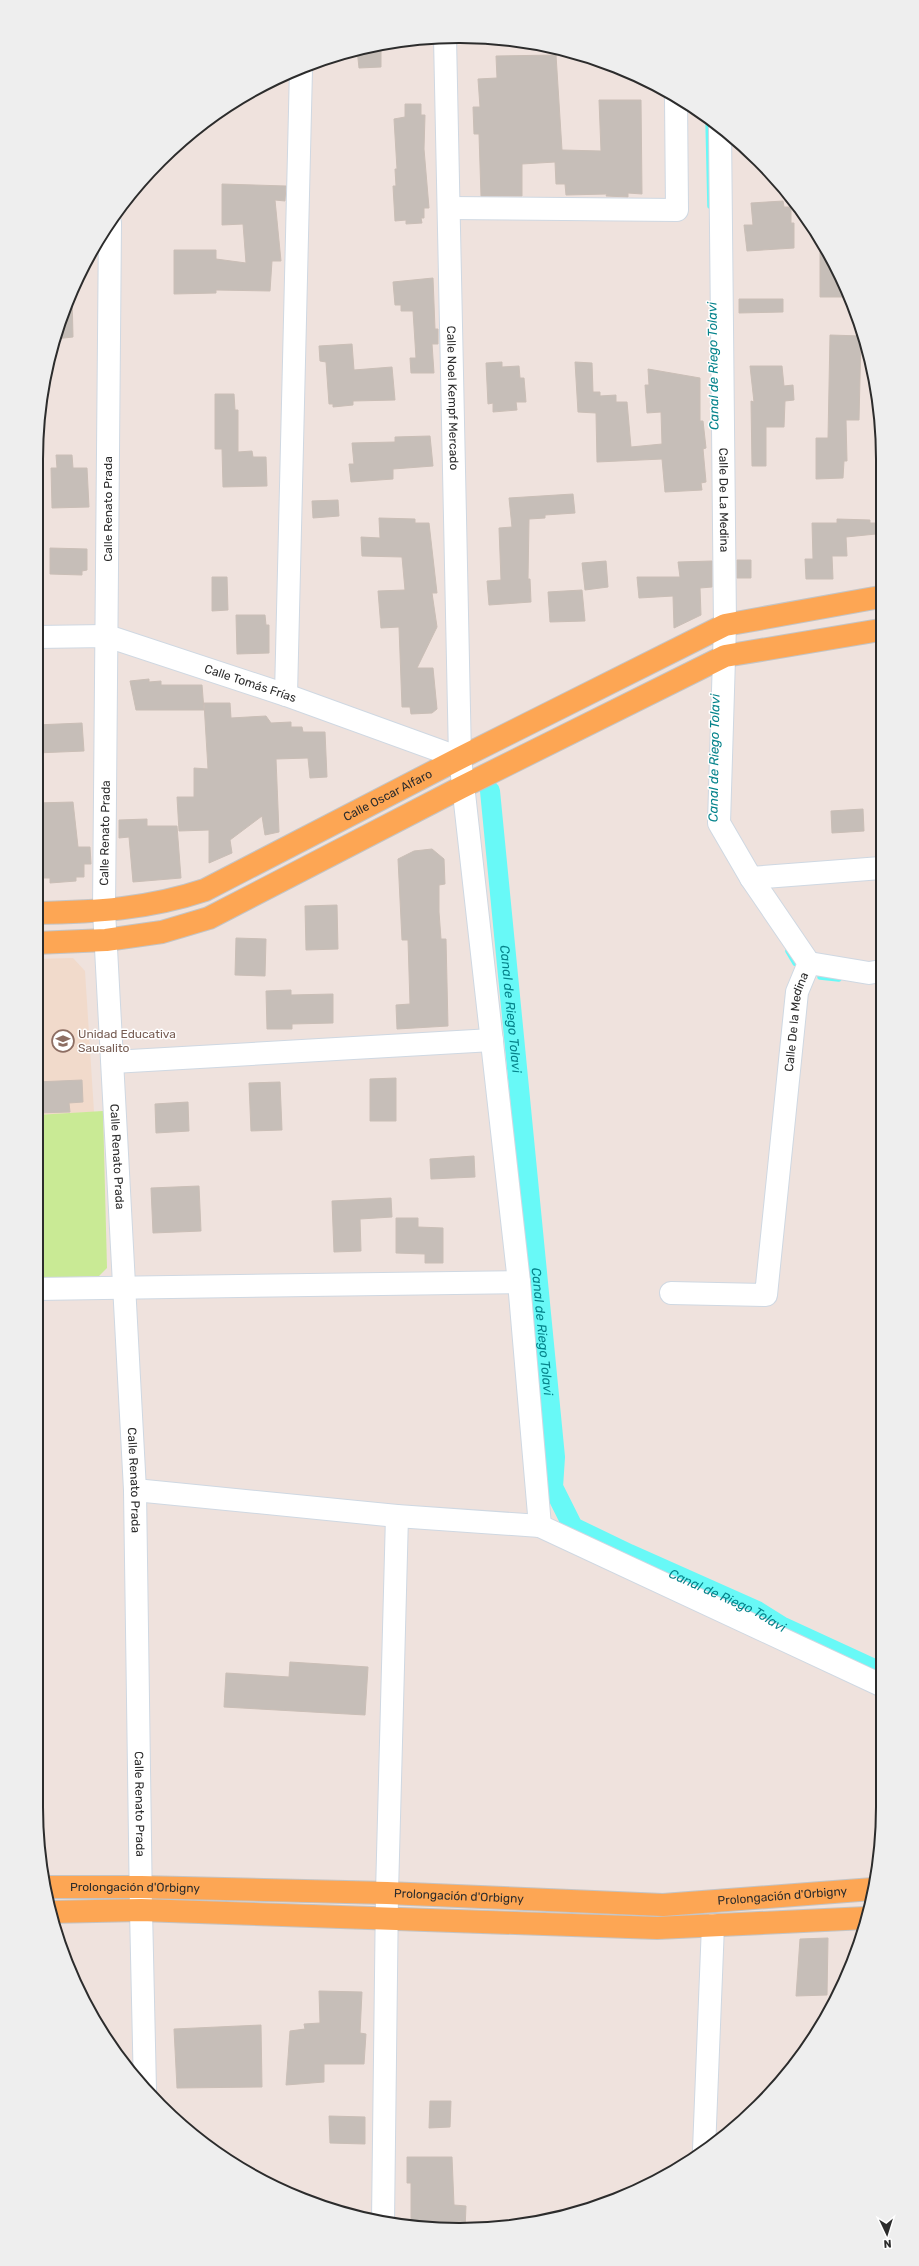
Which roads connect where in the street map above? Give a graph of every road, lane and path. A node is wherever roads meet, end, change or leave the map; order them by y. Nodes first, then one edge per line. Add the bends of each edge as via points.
1 (445, 44) edge
2 (301, 75) edge
3 (676, 104) edge
4 (720, 135) edge
5 (449, 208) junction
6 (110, 233) edge
7 (876, 598) edge
8 (725, 626) junction
9 (876, 631) edge
10 (107, 636) junction
11 (43, 637) edge
12 (725, 656) junction
13 (286, 695) junction
14 (460, 758) junction
15 (462, 787) junction
16 (876, 868) edge
17 (751, 878) junction
18 (104, 912) junction
19 (43, 913) edge
20 (106, 940) junction
21 (43, 943) edge
22 (809, 963) junction
23 (876, 972) edge
24 (492, 1040) junction
25 (113, 1062) junction
26 (519, 1282) junction
27 (123, 1288) junction
28 (43, 1289) edge
29 (671, 1293) dead end
30 (135, 1490) junction
31 (397, 1516) junction
32 (540, 1526) junction
33 (876, 1683) edge
34 (51, 1887) edge
35 (141, 1887) junction
36 (868, 1889) edge
37 (387, 1893) junction
38 (141, 1910) junction
39 (57, 1912) edge
40 (387, 1918) junction
41 (861, 1918) edge
42 (713, 1925) junction
43 (145, 2079) edge
44 (704, 2143) edge
45 (383, 2216) edge

1 - 5 street, Calle Noel Kempf Mercado
2 - 13 street
3 - 5 street via 677,210
4 - 8 street, Calle De La Medina
5 - 14 street, Calle Noel Kempf Mercado
6 - 10 street, Calle Renato Prada
7 - 8 main road, Calle Oscar Alfaro
8 - 12 street, Calle De La Medina
8 - 14 main road, Calle Oscar Alfaro
9 - 12 main road
10 - 11 street, Calle Tomás Frías
10 - 13 street, Calle Tomás Frías
10 - 18 street, Calle Renato Prada
12 - 15 main road
12 - 17 street, Calle De la Medina via 719,823
13 - 14 street, Calle Tomás Frías
14 - 15 street, Calle Noel Kempf Mercado
14 - 18 main road, Calle Oscar Alfaro via 205,890 177,899
15 - 20 main road via 209,918 162,932
15 - 24 street, Calle Noel Kempf Mercado
16 - 17 street
17 - 22 street, Calle De la Medina
18 - 19 main road, Calle Oscar Alfaro
18 - 20 street, Calle Renato Prada
20 - 21 main road
20 - 25 street, Calle Renato Prada
22 - 23 street
22 - 29 street, Calle De la Medina via 797,992 766,1295
24 - 25 street
24 - 26 street, Calle Noel Kempf Mercado
25 - 27 street, Calle Renato Prada
26 - 27 street
26 - 32 street, Calle Noel Kempf Mercado
27 - 28 street
27 - 30 street, Calle Renato Prada
30 - 31 street
30 - 35 street, Calle Renato Prada
31 - 32 street
31 - 37 street
32 - 33 street
34 - 35 main road, Prolongación d'Orbigny
35 - 37 main road, Prolongación d'Orbigny
35 - 38 street, Calle Renato Prada
36 - 37 main road, Prolongación d'Orbigny via 663,1905
37 - 40 street
38 - 39 main road, Prolongación d'Orbigny
38 - 40 main road, Prolongación d'Orbigny
38 - 43 street, Calle Renato Prada
40 - 42 main road, Prolongación d'Orbigny via 657,1928
40 - 45 street
41 - 42 main road, Prolongación d'Orbigny
42 - 44 street

